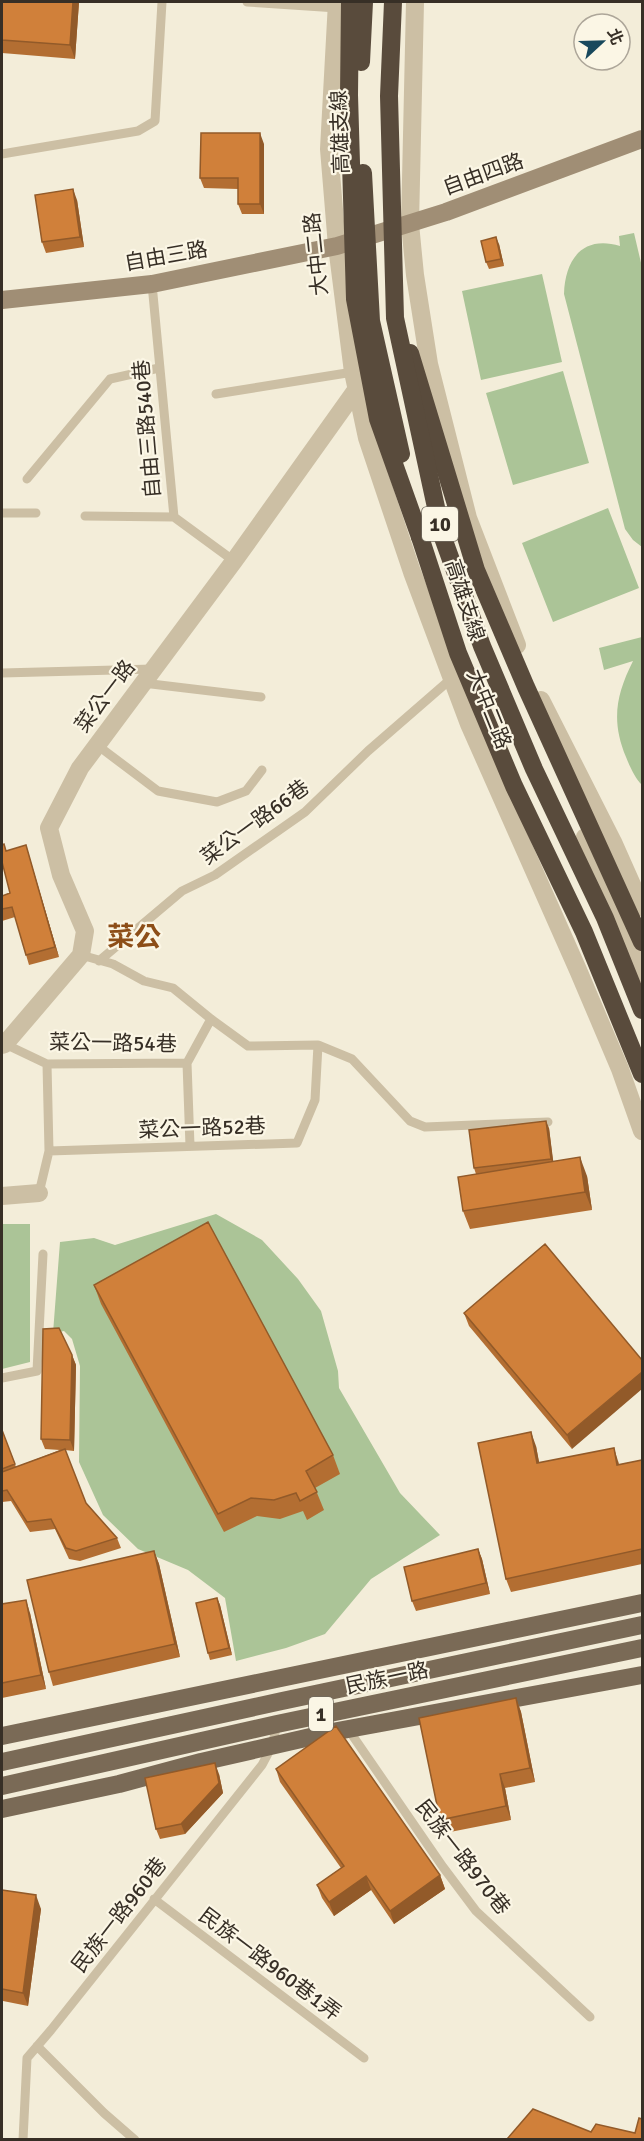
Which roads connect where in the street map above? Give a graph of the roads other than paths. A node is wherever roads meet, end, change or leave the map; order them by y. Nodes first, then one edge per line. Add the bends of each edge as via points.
1 (162, 2) edge
2 (247, 2) edge
3 (364, 2) edge
4 (393, 2) edge
5 (415, 2) edge
6 (341, 4) edge
7 (642, 139) edge
8 (2, 154) edge
9 (410, 224) junction
10 (337, 246) junction
11 (152, 284) junction
12 (2, 300) edge
13 (408, 349) junction
14 (159, 368) junction
15 (354, 381) junction
16 (216, 394) dead end
17 (27, 479) dead end
18 (2, 513) edge
19 (36, 513) dead end
20 (85, 516) dead end
21 (174, 517) junction
22 (420, 537) junction
23 (234, 561) junction
24 (2, 673) edge
25 (148, 676) junction
26 (452, 678) junction
27 (261, 697) dead end
28 (97, 745) junction
29 (262, 770) dead end
30 (642, 907) edge
31 (642, 942) edge
32 (81, 956) junction
33 (99, 961) junction
34 (642, 974) edge
35 (642, 1010) edge
36 (211, 1020) junction
37 (3, 1045) edge
38 (318, 1045) junction
39 (187, 1063) junction
40 (47, 1064) junction
41 (642, 1074) edge
42 (548, 1122) edge
43 (642, 1129) edge
44 (190, 1146) junction
45 (49, 1150) junction
46 (39, 1193) joint
47 (2, 1196) edge
48 (43, 1254) dead end
49 (2, 1378) edge
50 (642, 1603) edge
51 (642, 1625) edge
52 (642, 1648) edge
53 (642, 1675) edge
54 (277, 1724) junction
55 (348, 1729) junction
56 (2, 1736) edge
57 (272, 1746) junction
58 (2, 1762) edge
59 (2, 1786) edge
60 (2, 1809) edge
61 (154, 1899) junction
62 (590, 2017) dead end
63 (37, 2046) junction
64 (364, 2058) dead end
65 (23, 2139) edge
66 (135, 2139) edge

1 - 8 lane via 155,121 138,130
2 - 6 lane
3 - 22 highway, 高雄支線 / 10, bridge via 360,98 370,321
4 - 35 highway, 高雄支線 / 10, bridge via 389,96 395,318 442,535 482,646 534,769 605,918
5 - 9 street, 大中二路
6 - 10 street, 大中二路 via 329,149
6 - 22 highway, bridge via 349,95 355,299 378,418
7 - 9 street, 自由四路
9 - 10 street, 自由四路
9 - 13 street, 大中二路 via 400,291
9 - 30 street, 大中二路 via 429,364 468,518 529,677
10 - 11 street, 自由三路
10 - 15 street, 大中二路
11 - 12 street, 自由三路
11 - 14 lane, 自由三路540巷
13 - 31 highway via 476,570
13 - 34 street, 大中二路 via 432,459 467,561
14 - 17 lane via 110,379
14 - 21 lane, 自由三路540巷
15 - 16 lane
15 - 23 street, 菜公一路
15 - 26 street, 大中二路 via 367,438
18 - 19 lane
20 - 21 lane, 自由三路540巷
21 - 23 lane
22 - 41 highway, 高雄支線 / 10 via 458,653 514,786 584,932
23 - 25 street, 菜公一路
24 - 25 lane
25 - 27 lane
25 - 28 street, 菜公一路
26 - 33 lane, 菜公一路66巷 via 305,812 215,875 182,891
26 - 43 street, 大中二路 via 620,1069
28 - 29 lane via 158,791 217,802 246,791
28 - 32 street, 菜公一路 via 80,768 49,828 61,876 85,931
32 - 33 lane
32 - 37 street
33 - 36 lane via 144,981 173,988
36 - 38 lane via 248,1046
36 - 39 lane
37 - 40 lane, 菜公一路54巷
38 - 42 lane via 352,1059 410,1121 425,1127
38 - 44 lane, 菜公一路52巷 via 315,1100 297,1143
39 - 40 lane, 菜公一路54巷
39 - 44 lane
40 - 45 lane
44 - 45 lane, 菜公一路52巷
45 - 46 lane
46 - 47 street
48 - 49 lane via 37,1371
50 - 56 main road, 民族一路 / 1
51 - 58 main road, 民族一路 / 1
52 - 54 main road, 民族一路 / 1
53 - 55 main road, 民族一路 / 1
54 - 57 lane, 民族一路960巷
54 - 59 main road, 民族一路 / 1
55 - 57 main road, 民族一路 / 1
55 - 62 lane, 民族一路970巷 via 476,1911
57 - 60 main road, 民族一路 / 1
57 - 61 lane, 民族一路960巷 via 262,1766
61 - 63 lane, 民族一路960巷
61 - 64 lane, 民族一路960巷1弄
63 - 65 lane, 民族一路960巷 via 27,2058
63 - 66 lane

